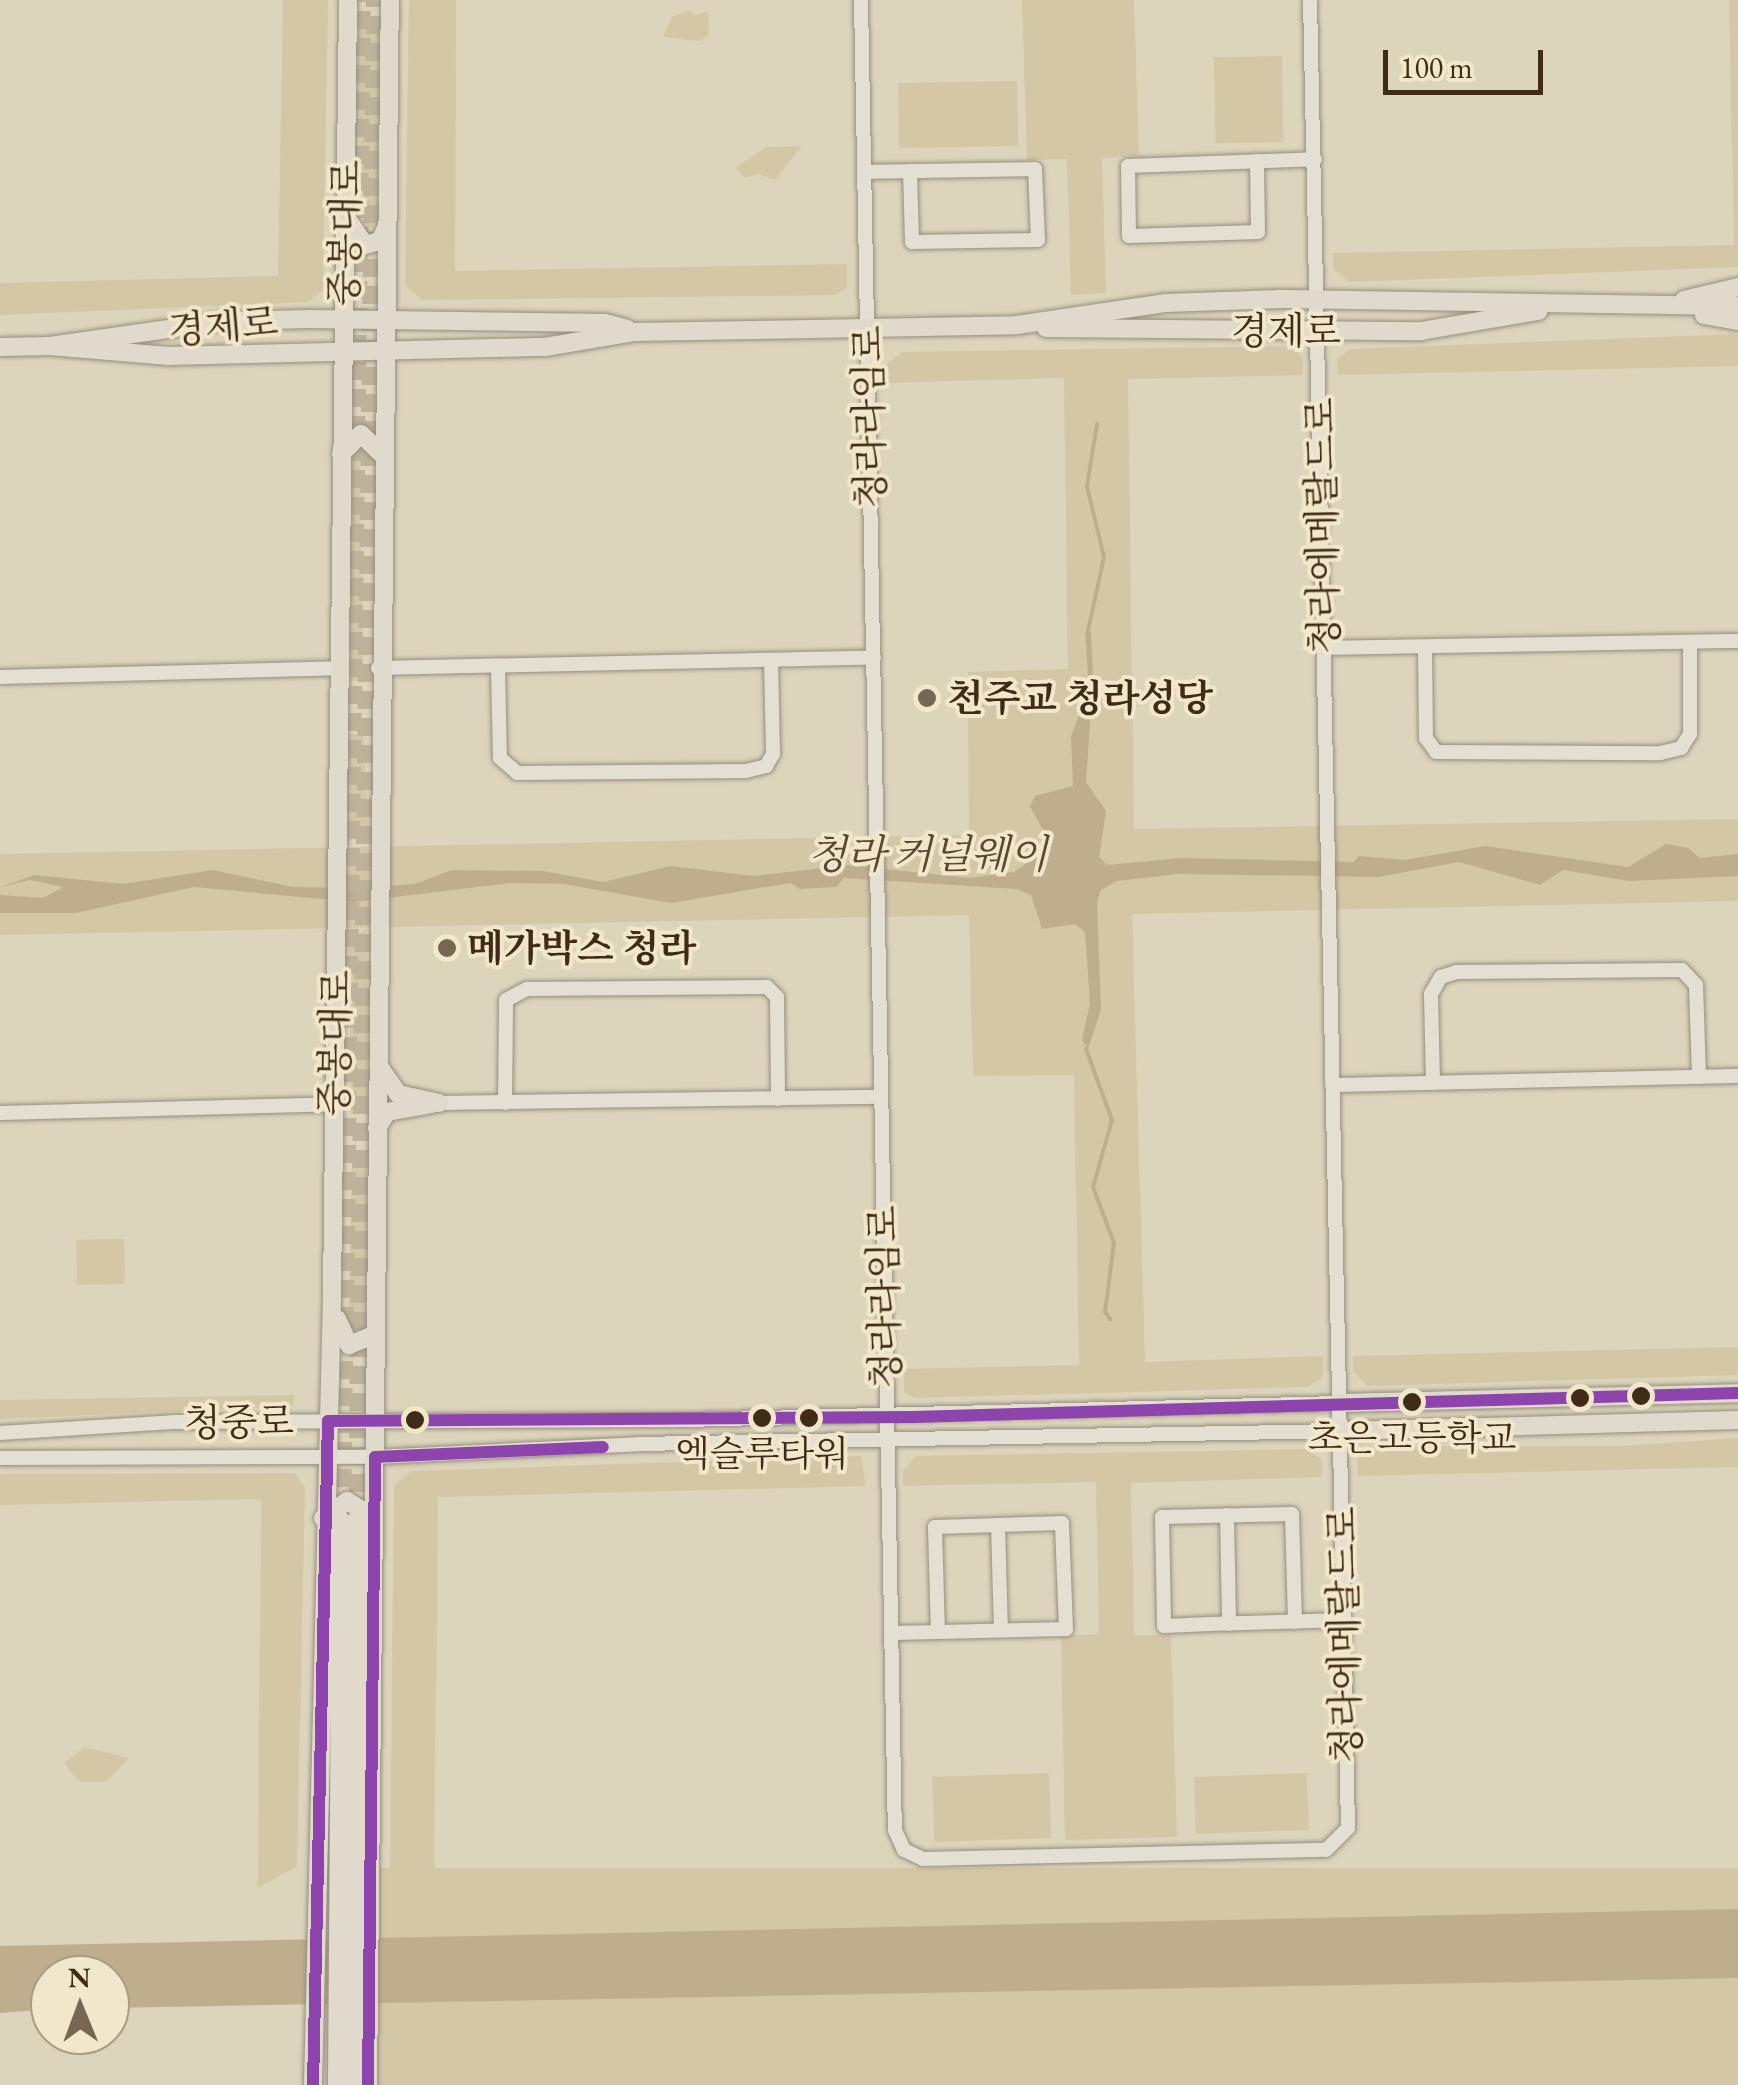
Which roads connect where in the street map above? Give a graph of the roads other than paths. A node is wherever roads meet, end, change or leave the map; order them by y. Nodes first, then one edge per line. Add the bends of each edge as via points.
1 (348, 0) edge
2 (390, 0) edge
3 (860, 0) edge
4 (1310, 0) edge
5 (1316, 159) junction
6 (1256, 161) junction
7 (910, 171) junction
8 (864, 172) junction
9 (346, 210) junction
10 (387, 226) junction
11 (1738, 286) edge
12 (1317, 300) junction
13 (1738, 306) edge
14 (1553, 308) junction
15 (1660, 308) junction
16 (344, 318) junction
17 (385, 318) junction
18 (1738, 322) edge
19 (1018, 325) junction
20 (868, 327) junction
21 (635, 332) junction
22 (1318, 332) junction
23 (50, 346) junction
24 (0, 347) edge
25 (384, 351) junction
26 (343, 352) junction
27 (381, 453) junction
28 (342, 454) junction
29 (1738, 640) edge
30 (1690, 642) junction
31 (1425, 646) junction
32 (1326, 648) junction
33 (874, 658) junction
34 (772, 660) junction
35 (498, 666) junction
36 (338, 668) junction
37 (378, 668) junction
38 (0, 676) edge
39 (378, 1062) junction
40 (1738, 1076) edge
41 (1698, 1077) junction
42 (1433, 1083) junction
43 (1332, 1085) junction
44 (880, 1097) junction
45 (778, 1098) junction
46 (439, 1102) junction
47 (504, 1103) junction
48 (334, 1104) junction
49 (0, 1114) edge
50 (377, 1128) junction
51 (332, 1294) junction
52 (374, 1335) junction
53 (1738, 1393) edge
54 (1339, 1403) junction
55 (887, 1416) junction
56 (1738, 1420) edge
57 (328, 1421) junction
58 (374, 1421) junction
59 (1340, 1432) junction
60 (0, 1434) edge
61 (888, 1440) junction
62 (326, 1457) junction
63 (374, 1457) junction
64 (0, 1458) edge
65 (1227, 1515) junction
66 (349, 1519) junction
67 (998, 1524) junction
68 (1344, 1620) junction
69 (1295, 1622) junction
70 (1229, 1624) junction
71 (1002, 1630) junction
72 (892, 1632) junction
73 (938, 1632) junction
74 (904, 1850) joint
75 (355, 1890) junction
76 (313, 2053) junction
77 (304, 2085) edge
78 (313, 2085) edge
79 (337, 2085) edge
80 (352, 2085) edge
81 (369, 2085) edge

1 - 9 main road, 중봉대로
2 - 10 main road, 중봉대로
3 - 8 street, 청라라임로
4 - 5 street, 청라에메랄드로
5 - 6 street
5 - 12 street, 청라에메랄드로
6 - 6 street via 1128,166 1130,236 1258,232
7 - 7 street via 1035,168 1038,240 912,242
7 - 8 street
8 - 20 street, 청라라임로
9 - 10 main road via 352,234 365,245 380,241
9 - 16 main road, 중봉대로
10 - 17 main road, 중봉대로
11 - 15 main road
12 - 14 main road, 경제로 via 1485,300
12 - 19 main road, 경제로 via 1166,303
12 - 22 street, 청라에메랄드로
13 - 15 main road, 경제로
14 - 15 main road, 경제로
14 - 22 main road, 경제로 via 1420,331
15 - 18 main road
16 - 17 main road, 경제로
16 - 23 main road, 경제로 via 224,321
16 - 26 main road, 중봉대로
17 - 21 main road, 경제로 via 605,323
17 - 25 main road, 중봉대로
19 - 20 main road, 경제로
19 - 22 main road, 경제로 via 1146,333
20 - 21 main road, 경제로
20 - 33 street, 청라라임로
21 - 25 main road, 경제로 via 545,347
22 - 32 street, 청라에메랄드로
23 - 24 main road, 경제로
23 - 26 main road, 경제로 via 170,356
25 - 26 main road, 경제로
25 - 27 main road, 중봉대로
26 - 28 main road, 중봉대로
27 - 28 main road via 361,434
27 - 37 main road, 중봉대로
28 - 36 main road, 중봉대로
29 - 30 street
30 - 31 street
30 - 31 street via 1690,734 1680,748 1660,752 1436,752 1426,738
31 - 32 street
32 - 43 street, 청라에메랄드로
33 - 34 street
33 - 44 street, 청라라임로
34 - 35 street
34 - 35 street via 771,759 760,769 726,771 516,772 500,758
35 - 37 street
36 - 38 street
36 - 48 main road, 중봉대로
37 - 39 main road, 중봉대로
39 - 46 main road via 390,1089
39 - 50 main road, 중봉대로
40 - 41 street
41 - 42 street
41 - 42 street via 1696,985 1682,970 1456,972 1441,977 1431,994
42 - 43 street
43 - 54 street, 청라에메랄드로
44 - 45 street
44 - 55 street, 청라라임로
45 - 47 street
45 - 47 street via 777,998 767,987 527,989 506,1000
46 - 47 street
46 - 50 main road via 388,1112
48 - 49 street
48 - 51 main road, 중봉대로
50 - 52 main road, 중봉대로
51 - 52 main road via 349,1345
51 - 57 main road, 중봉대로
52 - 58 main road, 중봉대로
53 - 54 main road, 청중로
54 - 55 street, 청중로
54 - 59 street, 청라에메랄드로
55 - 58 street, 청중로
55 - 61 street, 청라라임로
56 - 59 main road, 청중로
57 - 58 street, 청중로
57 - 60 street, 청중로
57 - 62 main road, 중봉대로
58 - 63 main road, 중봉대로
59 - 61 street, 청중로
59 - 68 street, 청라에메랄드로
61 - 63 street, 청중로
61 - 72 street, 청라라임로
62 - 63 street, 청중로
62 - 64 street, 청중로
62 - 66 main road, 중봉대로
63 - 66 main road, 중봉대로
65 - 69 street via 1292,1514
65 - 70 street
65 - 70 street via 1162,1517 1163,1592 1164,1626
66 - 75 main road, 중봉대로
66 - 75 main road, 중봉대로
66 - 76 main road, 중봉대로 via 318,1891
67 - 71 street
67 - 71 street via 1062,1522 1066,1629
67 - 73 street via 936,1526
68 - 69 street
68 - 74 street, 청라에메랄드로 via 1348,1816 1335,1846 924,1859
69 - 70 street
71 - 73 street
72 - 73 street
72 - 74 street, 청라라임로 via 895,1830
75 - 79 main road, 중봉대로
75 - 80 main road, 중봉대로
75 - 81 main road, 중봉대로
76 - 77 main road
76 - 78 main road, 중봉대로

